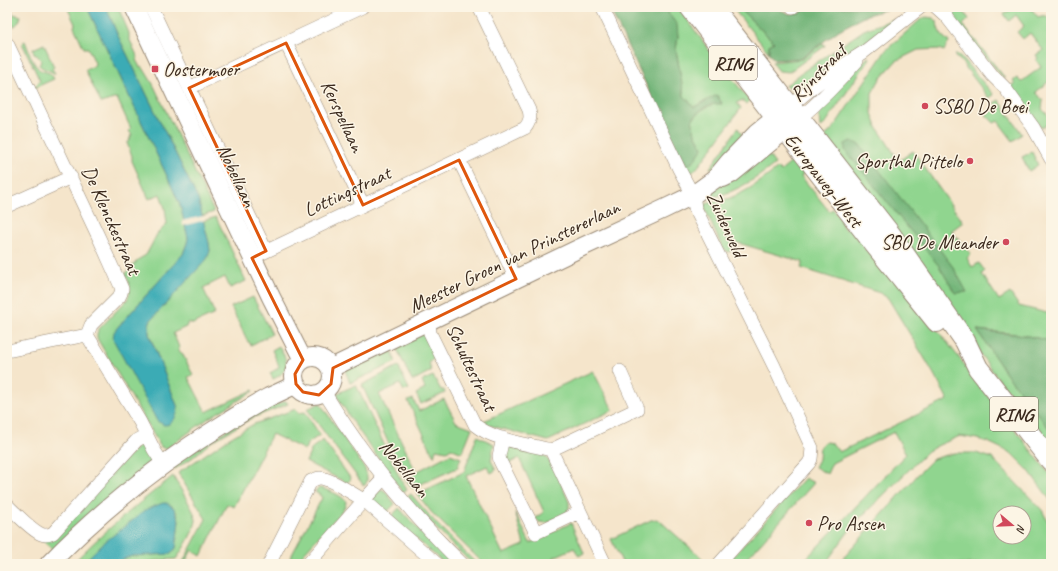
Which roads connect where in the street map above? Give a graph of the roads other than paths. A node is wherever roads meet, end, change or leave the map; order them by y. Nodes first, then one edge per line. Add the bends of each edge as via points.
1 (134, 7) edge
2 (151, 7) edge
3 (362, 7) edge
4 (479, 7) edge
5 (602, 7) edge
6 (690, 7) edge
7 (712, 7) edge
8 (921, 7) edge
9 (936, 7) edge
10 (7, 43) edge
11 (286, 43) junction
12 (189, 88) junction
13 (788, 118) junction
14 (459, 160) junction
15 (1051, 160) edge
16 (71, 177) junction
17 (693, 195) junction
18 (363, 205) junction
19 (7, 206) edge
20 (259, 254) junction
21 (516, 279) junction
22 (429, 322) junction
23 (87, 335) junction
24 (7, 350) edge
25 (303, 360) junction
26 (331, 368) junction
27 (620, 371) dead end
28 (296, 384) junction
29 (324, 392) junction
30 (146, 435) junction
31 (503, 438) junction
32 (551, 450) junction
33 (1051, 461) edge
34 (163, 464) junction
35 (384, 478) junction
36 (364, 500) junction
37 (7, 505) edge
38 (580, 512) junction
39 (48, 564) edge
40 (269, 564) edge
41 (308, 564) edge
42 (437, 564) edge
43 (462, 564) edge
44 (605, 564) edge
45 (719, 564) edge

1 - 20 street, Nobellaan
2 - 12 street, Nobellaan
3 - 11 street
4 - 14 street, Lottingstraat via 529,110 530,120 525,128
5 - 17 street, Zuidenveld
6 - 13 main road, Europaweg-West / RING
7 - 13 main road, Europaweg-West / RING
8 - 13 street, Rijnstraat via 864,52 819,102
9 - 15 street via 1005,88 1033,127
10 - 16 street, De Klenckestraat
11 - 12 street
11 - 18 street, Kerspellaan
12 - 20 street, Nobellaan
13 - 17 street, Meester Groen van Prinstererlaan via 758,132 715,179
13 - 33 main road, Europaweg-West / RING via 891,235 965,341 978,367
14 - 18 street, Lottingstraat
14 - 21 street
16 - 19 street
16 - 23 street, De Klenckestraat via 122,289 119,297 91,325
17 - 21 street, Meester Groen van Prinstererlaan
17 - 45 street, Zuidenveld via 695,208 812,448 808,463
18 - 20 street, Lottingstraat
20 - 25 street, Nobellaan via 271,297
21 - 22 street, Meester Groen van Prinstererlaan
22 - 26 street, Meester Groen van Prinstererlaan
22 - 31 street, Schultestraat via 430,333 475,425
23 - 24 street
23 - 30 street
25 - 26 street via 319,358
25 - 28 street via 296,368
26 - 29 street via 331,384
27 - 32 street via 638,408
28 - 29 street via 308,394 319,395
28 - 34 street via 253,406
29 - 35 street, Nobellaan via 355,440
30 - 34 street
30 - 37 street via 137,440 51,535 37,533
31 - 32 street, Schultestraat
31 - 38 street via 500,461 536,533
32 - 38 street
34 - 39 street via 100,515
35 - 36 street
35 - 43 street, Nobellaan
36 - 40 street via 329,480 321,478 311,481
36 - 41 street
36 - 42 street
38 - 44 street

